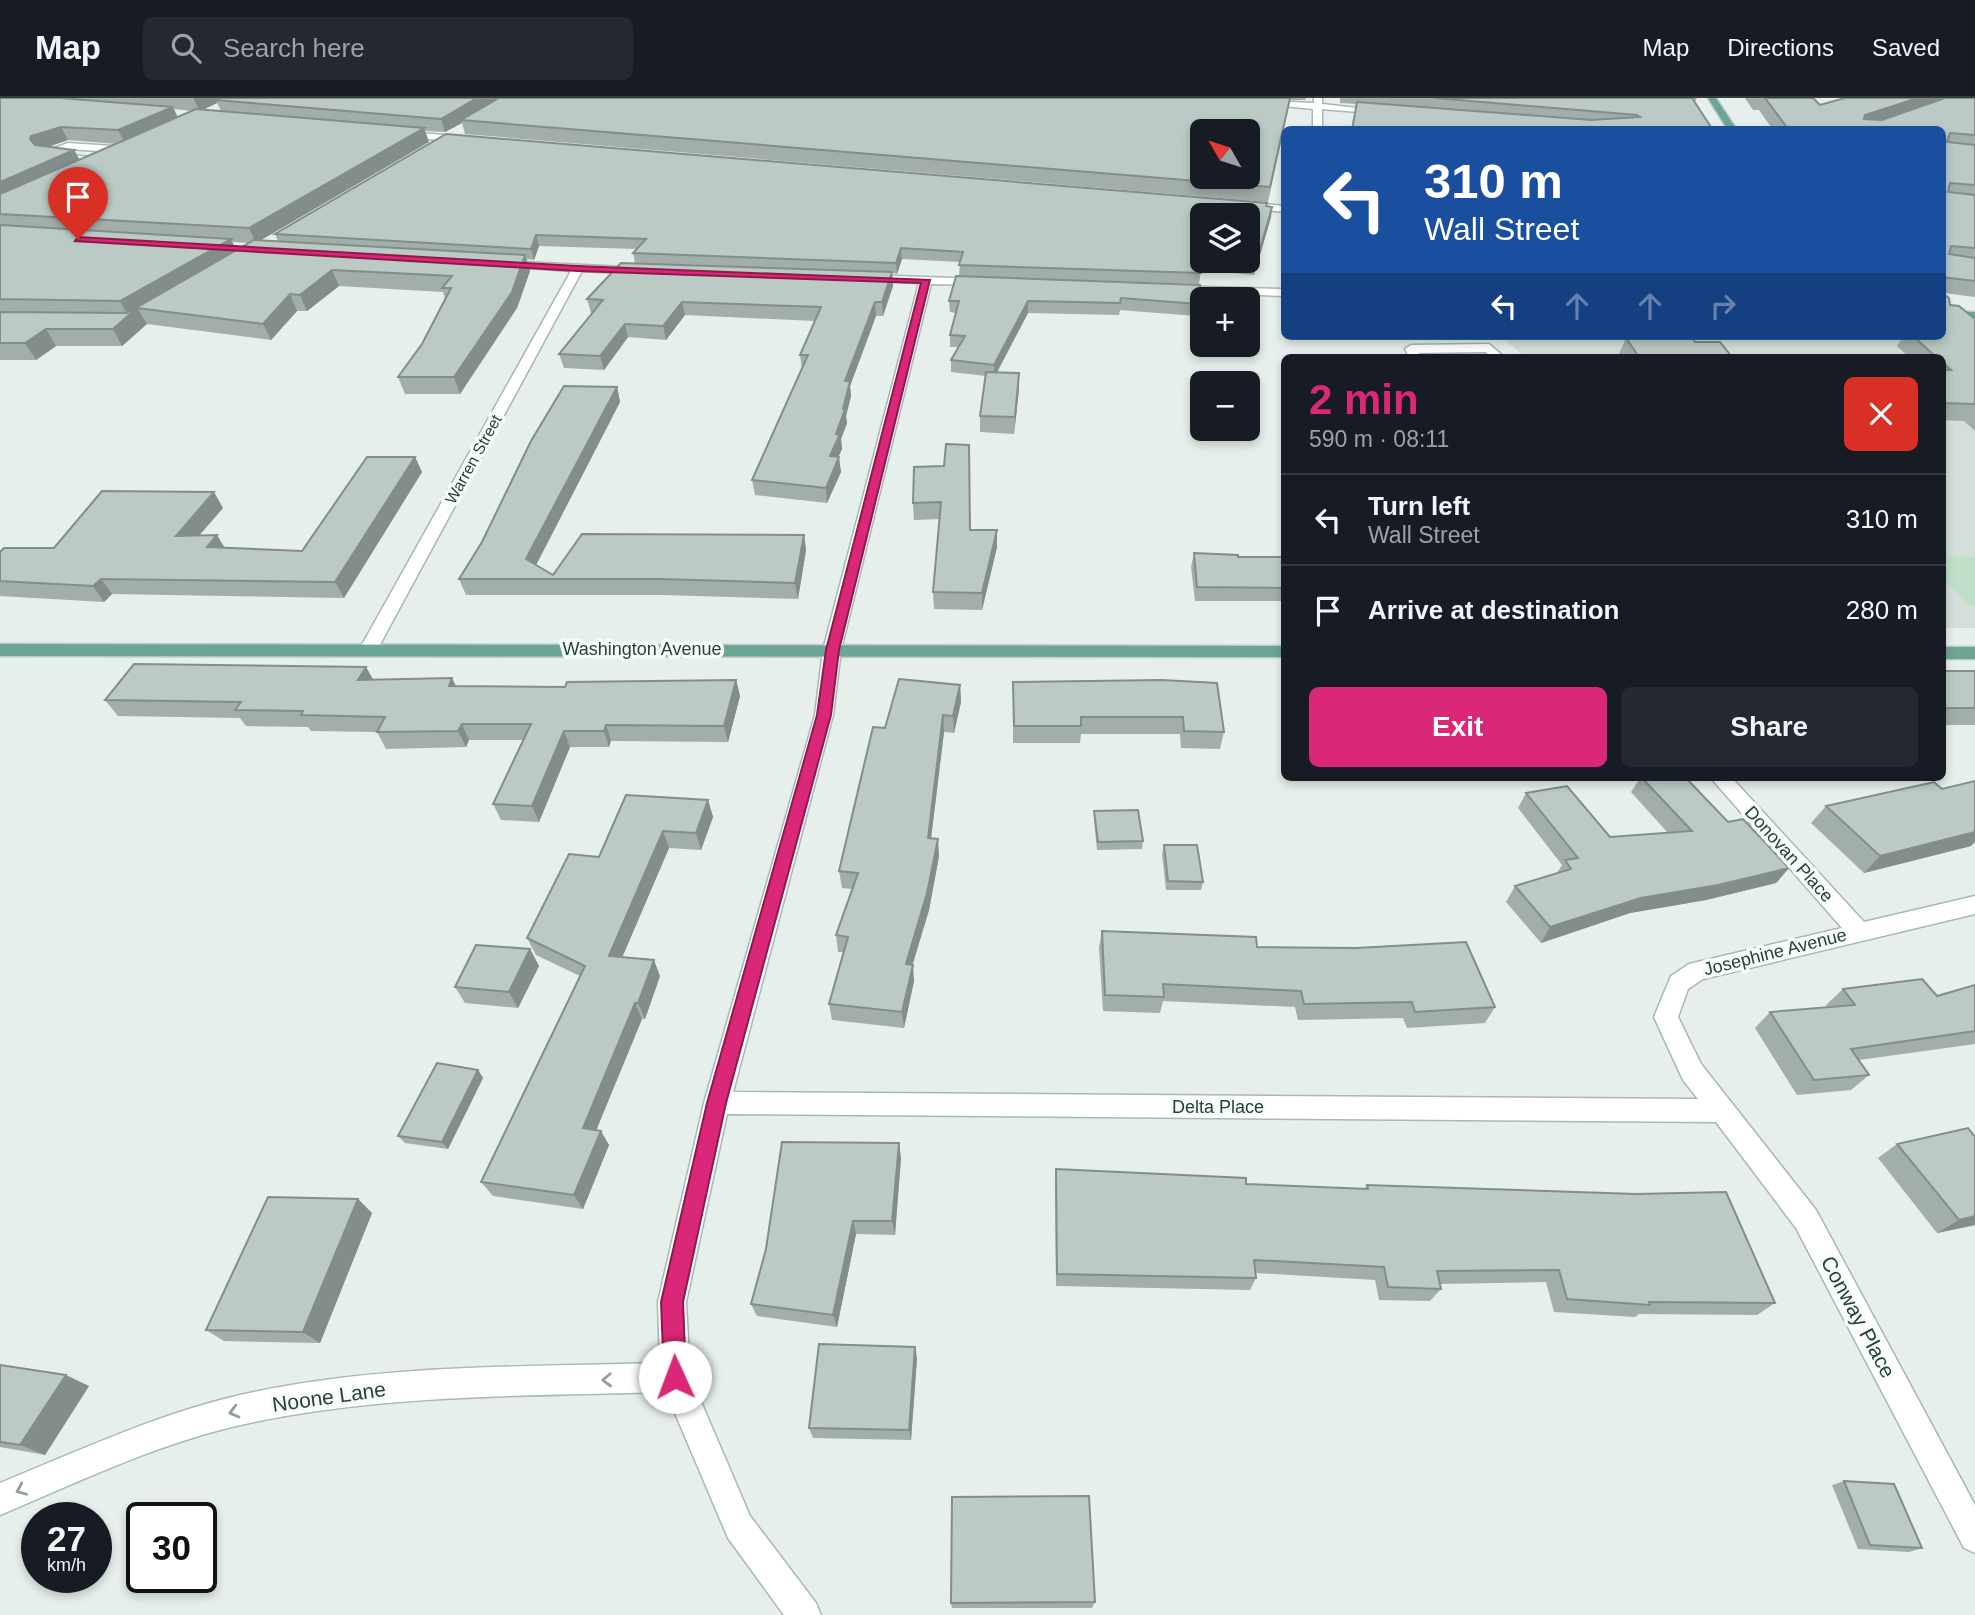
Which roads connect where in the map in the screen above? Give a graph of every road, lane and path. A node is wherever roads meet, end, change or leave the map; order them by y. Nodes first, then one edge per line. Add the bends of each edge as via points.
1 (1204, 98) edge
2 (1712, 98) edge
3 (1318, 102) edge
4 (1387, 111) edge
5 (1317, 126) edge
6 (1730, 126) edge
7 (460, 131) edge
8 (380, 132) edge
9 (449, 138) junction
10 (477, 140) edge
11 (139, 145) edge
12 (127, 150) junction
13 (425, 152) edge
14 (104, 161) junction
15 (81, 172) edge
16 (1260, 207) edge
17 (1281, 209) edge
18 (495, 264) edge
19 (578, 268) junction
20 (661, 271) edge
21 (856, 278) edge
22 (926, 280) junction
23 (992, 283) edge
24 (1159, 289) edge
25 (1281, 293) edge
26 (1946, 315) edge
27 (1975, 316) edge
28 (1414, 354) edge
29 (1495, 354) edge
30 (0, 650) edge
31 (368, 650) junction
32 (832, 650) junction
33 (1281, 652) edge
34 (1946, 653) edge
35 (1975, 653) edge
36 (1724, 781) edge
37 (1975, 905) edge
38 (1858, 931) junction
39 (717, 1103) junction
40 (1720, 1111) junction
41 (675, 1377) junction
42 (0, 1499) edge
43 (1975, 1537) edge
44 (804, 1615) edge

1 - 3 street
2 - 6 main road
3 - 4 street
3 - 5 street
7 - 9 street
8 - 9 street
9 - 10 street
9 - 13 street
11 - 12 street
12 - 14 street
12 - 14 street via 68,146 43,154
14 - 15 street
16 - 17 street
18 - 19 street
19 - 20 street
19 - 31 street, Warren Street
21 - 22 street
22 - 23 street
22 - 32 street
24 - 25 street
26 - 27 main road
28 - 29 street via 1411,349 1489,348
30 - 31 main road, Washington Avenue
31 - 32 main road, Washington Avenue
32 - 33 main road, Washington Avenue
32 - 39 street via 824,715
34 - 35 main road
36 - 38 street, Donovan Place
37 - 38 street, Josephine Avenue
38 - 40 street, Josephine Avenue via 1697,971 1679,983 1667,1017 1692,1072
39 - 40 street, Delta Place
39 - 41 street via 672,1302
40 - 43 street, Conway Place via 1806,1219
41 -> 42 street, Noone Lane via 373,1388 253,1407 163,1432
41 - 44 street via 739,1527

